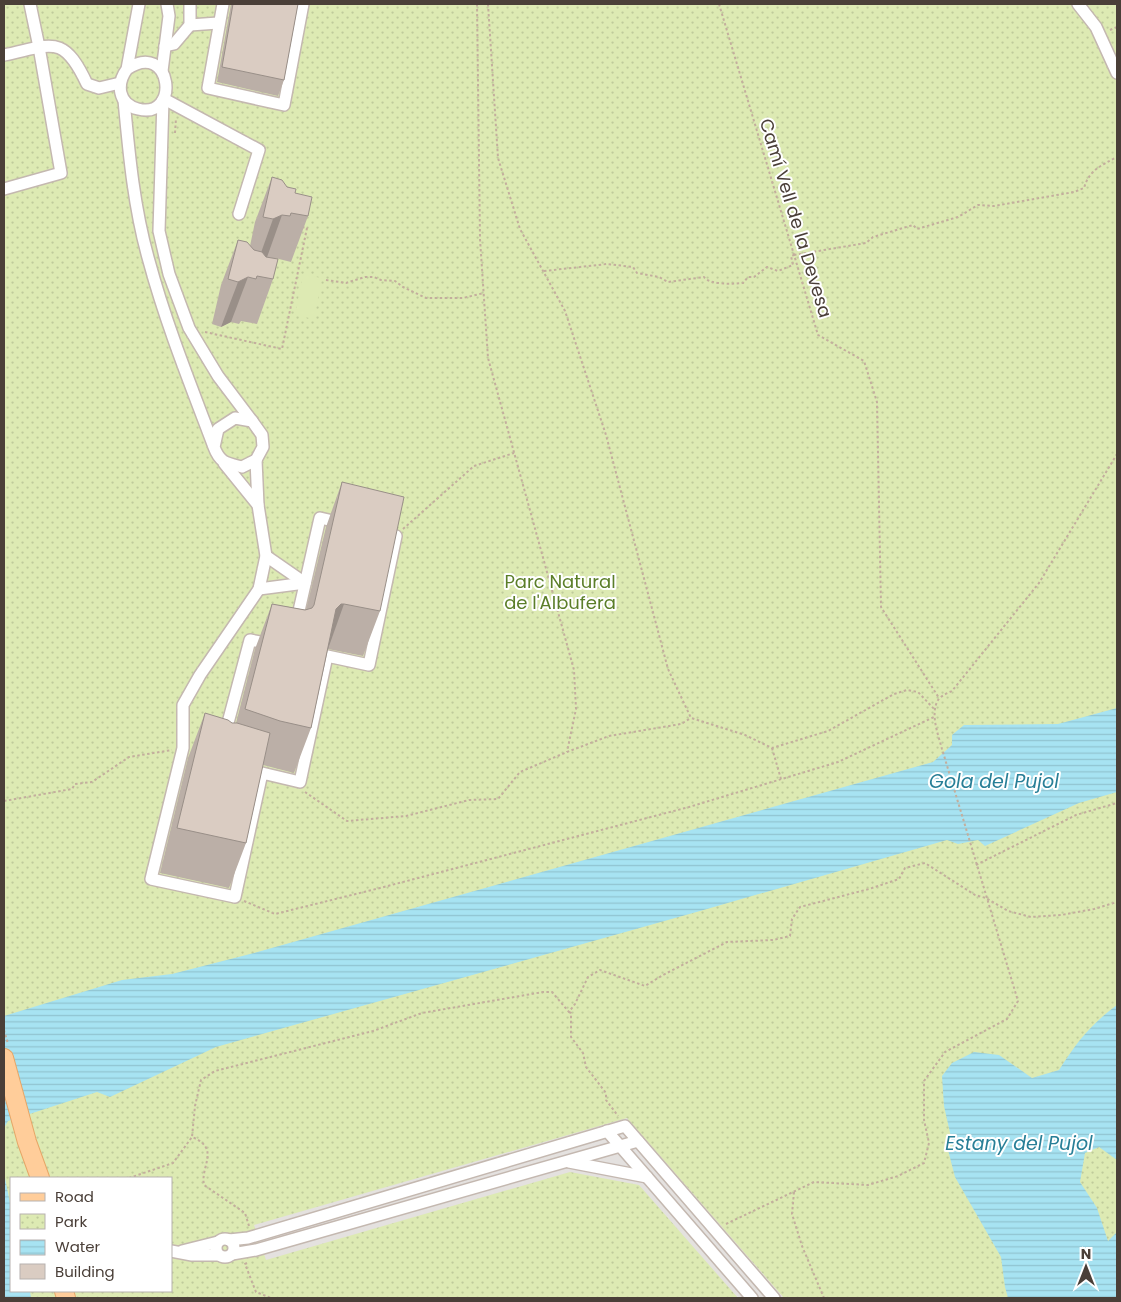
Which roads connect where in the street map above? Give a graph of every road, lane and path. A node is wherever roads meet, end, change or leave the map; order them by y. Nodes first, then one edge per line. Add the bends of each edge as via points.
1 (30, 4) edge
2 (139, 4) edge
3 (167, 4) edge
4 (190, 4) edge
5 (223, 4) edge
6 (303, 4) edge
7 (477, 4) edge
8 (488, 4) edge
9 (719, 4) edge
10 (1078, 4) edge
11 (218, 24) junction
12 (190, 25) junction
13 (165, 46) junction
14 (39, 47) junction
15 (4, 56) edge
16 (127, 69) junction
17 (162, 71) junction
18 (1117, 72) edge
19 (120, 83) junction
20 (124, 100) junction
21 (163, 100) junction
22 (1117, 156) edge
23 (4, 189) edge
24 (239, 214) dead end
25 (298, 226) edge
26 (794, 255) junction
27 (543, 271) junction
28 (326, 280) dead end
29 (484, 293) junction
30 (204, 332) dead end
31 (252, 421) junction
32 (214, 447) junction
33 (514, 453) junction
34 (1117, 454) edge
35 (256, 460) junction
36 (224, 463) junction
37 (258, 505) junction
38 (349, 525) edge
39 (368, 529) edge
40 (396, 536) junction
41 (266, 556) junction
42 (305, 583) junction
43 (259, 589) junction
44 (292, 638) edge
45 (282, 646) edge
46 (939, 698) junction
47 (935, 710) junction
48 (935, 717) junction
49 (691, 718) junction
50 (223, 742) edge
51 (772, 748) junction
52 (187, 750) junction
53 (567, 752) junction
54 (781, 779) junction
55 (300, 782) junction
56 (4, 800) edge
57 (1117, 803) edge
58 (976, 864) junction
59 (235, 897) junction
60 (986, 898) junction
61 (1117, 902) edge
62 (569, 1012) junction
63 (4, 1058) edge
64 (625, 1126) junction
65 (607, 1131) junction
66 (24, 1134) junction
67 (192, 1137) junction
68 (638, 1141) junction
69 (621, 1146) junction
70 (567, 1162) junction
71 (33, 1177) edge
72 (40, 1177) edge
73 (132, 1177) edge
74 (647, 1177) junction
75 (794, 1192) junction
76 (714, 1229) junction
77 (252, 1236) junction
78 (224, 1241) junction
79 (174, 1251) edge
80 (232, 1254) junction
81 (219, 1255) junction
82 (257, 1255) junction
83 (271, 1298) edge
84 (752, 1298) edge
85 (774, 1298) edge
86 (824, 1298) edge

1 - 14 street
2 - 16 street
3 - 13 street via 169,16
4 - 12 street
5 - 11 street
6 - 11 street via 284,105 208,88
7 - 29 path
8 - 27 path via 498,158 520,229
9 - 26 path, Camí Vell de la Devesa
10 - 18 street via 1096,27
11 - 12 street
12 - 13 street via 174,44
13 - 17 street
14 - 15 street
14 - 19 street via 59,47 70,54 87,84 99,88
14 - 23 street via 60,173
16 - 17 street via 141,63 156,66
16 - 19 street
17 - 21 street via 167,85
19 - 20 street
20 - 21 street via 143,110 151,109
20 - 32 street via 131,175 148,259 170,331
21 - 24 street via 259,150
21 - 31 street via 159,231 170,274 189,328 218,376
22 - 26 path via 1087,177 1084,188 1074,192 994,206 978,205 958,217 917,229 913,224 873,237 866,243
25 - 30 path via 308,228 282,349
26 - 27 path via 793,265 778,271 767,267 743,283 709,282 704,278 668,282 637,273 633,267 607,264
26 - 46 path, Camí Vell de la Devesa via 818,336 864,361 877,402 881,607
27 - 49 path via 565,311 603,426 668,670
28 - 29 path via 346,283 366,276 374,277 395,281 426,298 463,298
29 - 33 path via 488,358
31 - 32 street via 235,418 218,429
31 - 35 street via 262,435 263,447
32 - 36 street
33 - 40 path via 474,466
33 - 53 path via 574,670 576,709
34 - 46 path via 1039,584 952,690
35 - 36 street via 242,467
35 - 37 street
36 - 37 street
37 - 41 street
38 - 42 street via 320,518
39 - 40 street
40 - 55 street via 369,665 327,656
41 - 42 street
41 - 43 street
42 - 43 street
42 - 44 street
43 - 52 street via 183,705
45 - 50 street via 250,640
46 - 47 path
47 - 48 path
47 - 51 path via 918,692 907,690 828,731
48 - 54 path via 838,762
48 - 58 path
49 - 51 path via 745,734
49 - 53 path via 681,724 609,736
51 - 54 path
52 - 56 path via 129,758 92,782 75,784 72,789
52 - 59 street via 151,879
53 - 55 path via 520,772 498,799 469,800 406,816 348,821 305,792
54 - 59 path via 679,810 275,914
55 - 59 street via 257,772
57 - 58 path via 1076,815
58 - 60 path
60 - 61 path via 1008,911 1031,917 1094,910
60 - 62 path via 969,892 925,863 905,868 899,879 800,907 792,919 790,936 727,942 645,986 600,970 588,977
60 - 75 path via 1018,1001 1007,1020 946,1052 924,1081 924,1120 929,1143 924,1164 868,1185 814,1182
62 - 64 path via 571,1037 583,1052 586,1066 606,1093 606,1100
62 - 67 path via 552,992 543,992 422,1013 373,1030 215,1071 201,1080
63 - 66 main road
64 - 65 street
64 - 68 street
65 - 69 street
65 - 77 street
66 - 71 main road
66 - 72 main road
67 - 73 path via 173,1164
67 - 77 path via 202,1142 209,1156 204,1186 245,1213
68 - 69 street
68 - 76 street
69 - 70 street
69 - 74 street
70 - 74 street
70 - 82 street
74 - 84 street
75 - 76 path
75 - 86 path via 792,1214
76 - 85 street
77 - 78 street
78 - 79 street
78 - 80 street via 233,1245
78 - 81 street via 216,1250
79 - 81 street
80 - 81 street
80 - 82 street
82 - 83 path via 245,1264 256,1292

